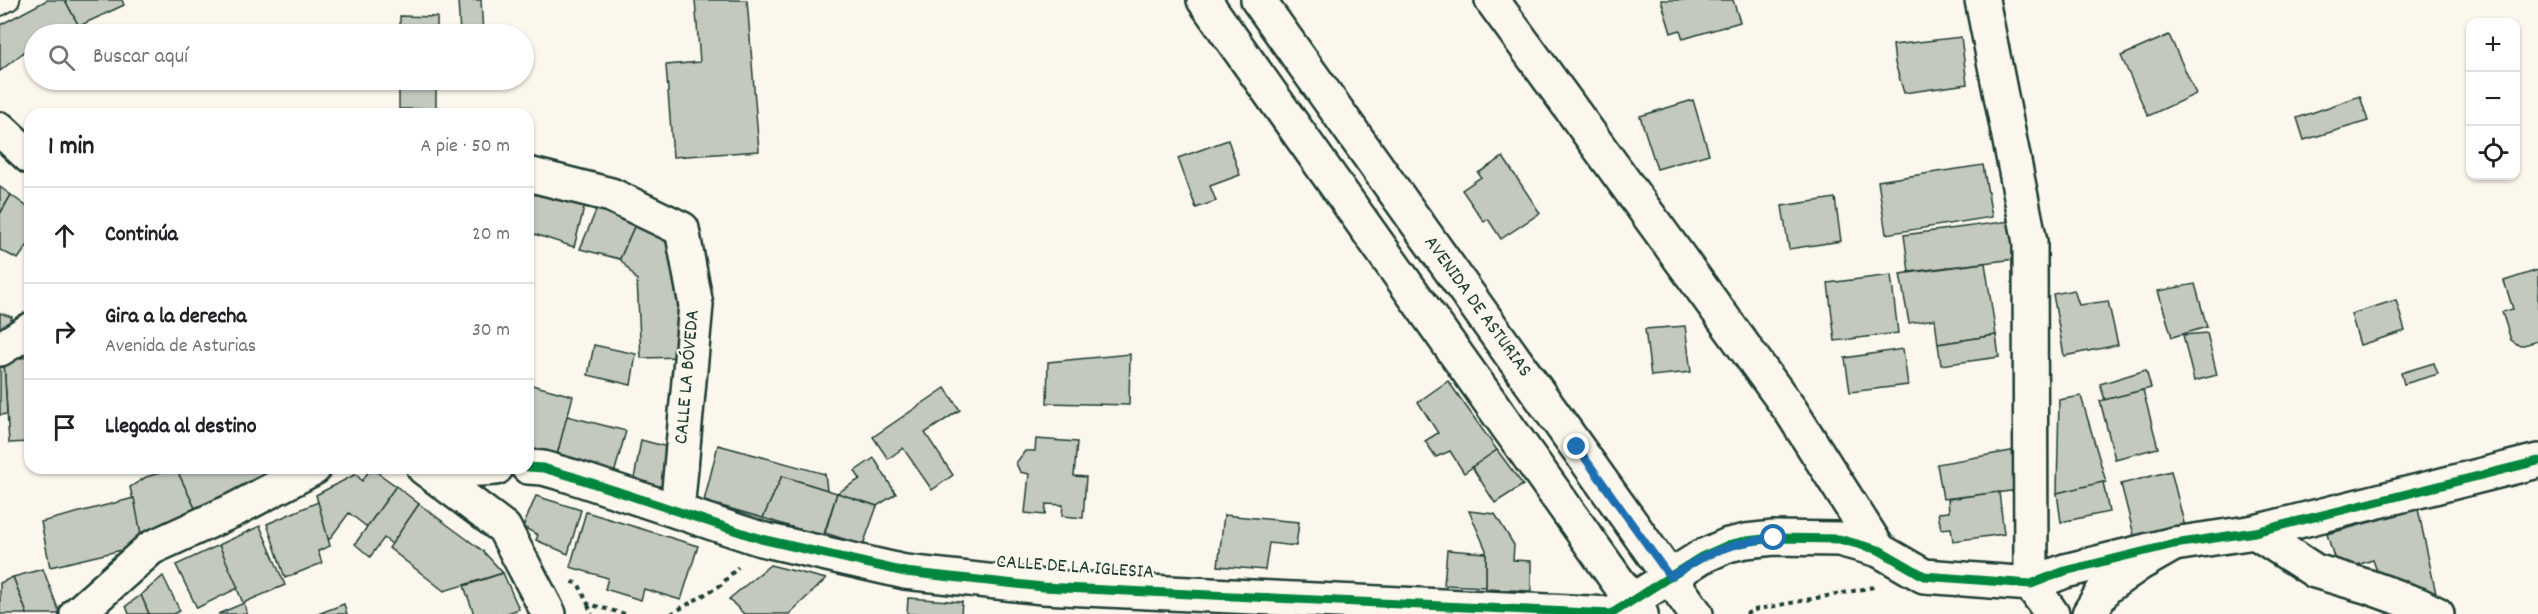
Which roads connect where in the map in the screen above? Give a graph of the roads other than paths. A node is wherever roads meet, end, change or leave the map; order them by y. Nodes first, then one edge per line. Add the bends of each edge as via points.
1 (9, 0) edge
2 (1204, 0) edge
3 (1258, 0) edge
4 (1492, 0) edge
5 (1982, 0) edge
6 (0, 5) edge
7 (0, 129) edge
8 (24, 152) edge
9 (534, 176) edge
10 (24, 334) edge
11 (0, 349) edge
12 (2538, 461) edge
13 (534, 467) edge
14 (303, 474) edge
15 (432, 474) edge
16 (677, 511) junction
17 (2255, 532) junction
18 (2174, 544) junction
19 (1879, 550) junction
20 (1670, 577) junction
21 (2031, 584) junction
22 (1636, 607) edge
23 (77, 614) edge
24 (549, 614) edge
25 (1696, 614) edge
26 (2052, 614) edge
27 (2089, 614) edge
28 (2437, 614) edge

1 - 6 lane
2 - 22 street
3 - 20 street, AVENIDA DE ASTURIAS
4 - 19 street via 1791,411
5 - 21 street via 2030,242
7 - 8 street
9 - 16 street, CALLE LA BÓVEDA via 611,195 682,229 696,305
10 - 11 street
12 - 17 street
13 - 16 street, CALLE DE LA IGLESIA
14 - 23 street via 151,548
15 - 24 street via 504,528
16 - 22 street, CALLE DE LA IGLESIA via 761,539 905,572 1043,587 1611,614
17 - 18 street
17 - 28 street via 2315,571 2369,586
18 - 21 street via 2065,571
18 - 27 street via 2105,588
19 - 20 street, CALLE DE LA IGLESIA via 1839,538 1746,541 1701,557
19 - 21 street via 1924,576
20 - 22 street, CALLE DE LA IGLESIA
20 - 25 street, AVENIDA DE ASTURIAS
21 - 26 street

